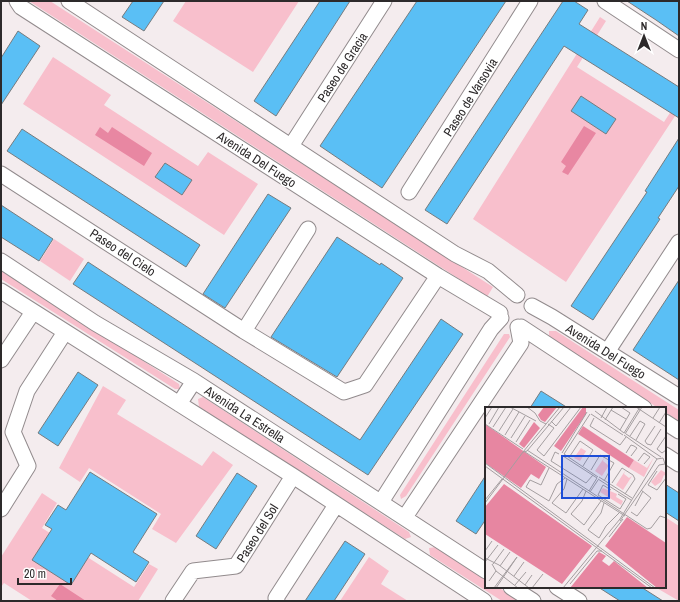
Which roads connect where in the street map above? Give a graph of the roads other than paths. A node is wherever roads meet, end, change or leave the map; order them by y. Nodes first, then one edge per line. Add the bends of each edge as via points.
1 (17, 1) edge
2 (69, 1) edge
3 (384, 1) edge
4 (530, 1) edge
5 (605, 1) edge
6 (679, 50) edge
7 (295, 139) junction
8 (1, 174) edge
9 (409, 192) dead end
10 (308, 229) dead end
11 (679, 242) edge
12 (1, 261) edge
13 (434, 282) junction
14 (1, 291) edge
15 (517, 295) junction
16 (532, 306) junction
17 (33, 312) junction
18 (501, 315) junction
19 (519, 327) junction
20 (244, 331) junction
21 (65, 332) junction
22 (607, 352) junction
23 (1, 360) edge
24 (194, 381) junction
25 (679, 397) edge
26 (179, 404) junction
27 (642, 407) edge
28 (666, 423) edge
29 (679, 430) edge
30 (666, 456) edge
31 (679, 464) edge
32 (293, 476) junction
33 (381, 502) junction
34 (336, 504) junction
35 (1, 509) edge
36 (405, 517) junction
37 (428, 534) junction
38 (412, 555) junction
39 (485, 570) edge
40 (513, 588) edge
41 (559, 588) edge
42 (173, 601) edge
43 (277, 601) edge
44 (484, 601) edge
45 (533, 601) edge
46 (579, 601) edge

1 - 13 street, Avenida Del Fuego via 21,7
2 - 7 street
3 - 7 street, Paseo de Gracia
4 - 9 street, Paseo de Varsovia
5 - 6 street
7 - 15 street via 455,254 488,271
8 - 20 street, Paseo del Cielo
10 - 20 street
11 - 22 street
12 - 24 street, Avenida La Estrella via 96,323
13 - 18 street, Avenida Del Fuego
13 - 20 street, Paseo del Cielo via 365,385 344,392
14 - 17 street, Avenida La Estrella
15 - 16 street via 527,298
15 - 18 street via 512,295 503,302 500,307
16 - 19 street via 532,317 525,325
16 - 22 street, Avenida Del Fuego
17 - 21 street, Avenida La Estrella
17 - 23 street
18 - 19 street via 509,326
18 - 33 street
19 - 27 street, Avenida Del Fuego
19 - 36 street via 520,343
21 - 26 street, Avenida La Estrella
21 - 35 street via 27,391 13,432 28,466
22 - 25 street, Avenida Del Fuego
24 - 26 street
24 - 33 street, Avenida La Estrella
26 - 32 street, Avenida La Estrella
28 - 29 street
30 - 31 street
32 - 34 street, Avenida La Estrella
32 - 42 street, Paseo del Sol via 236,566 193,570
33 - 36 street, Avenida La Estrella
34 - 38 street, Avenida La Estrella
34 - 43 street via 276,598
36 - 37 street, Avenida La Estrella
37 - 38 street
37 - 39 street, Avenida La Estrella
38 - 44 street, Avenida La Estrella
40 - 45 street
41 - 46 street

